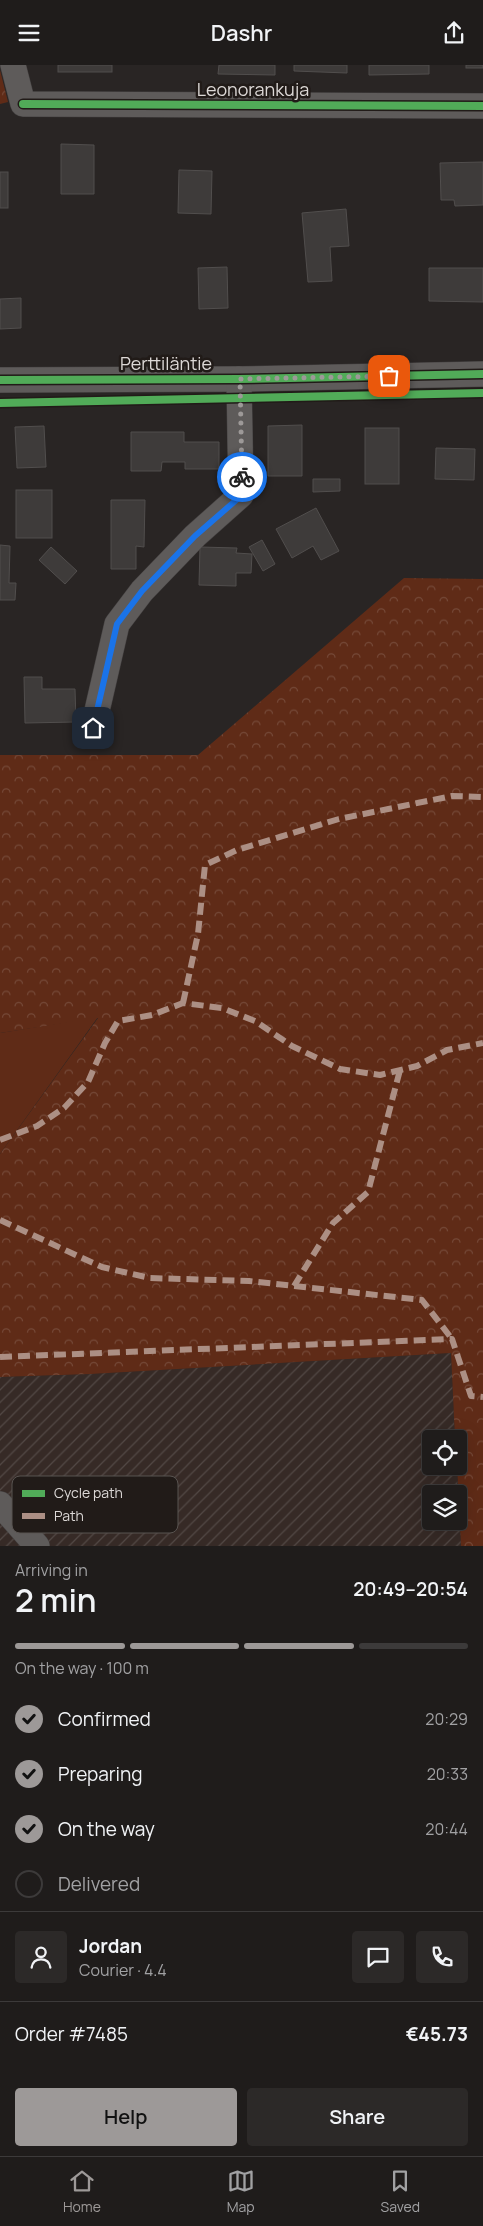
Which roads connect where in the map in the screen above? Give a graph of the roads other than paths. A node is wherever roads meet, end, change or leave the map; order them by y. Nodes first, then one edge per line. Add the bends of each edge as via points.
1 (13, 65) edge
2 (483, 107) edge
3 (483, 374) edge
4 (240, 379) junction
5 (0, 380) edge
6 (93, 728) dead end
7 (0, 1504) edge
8 (12, 1518) edge
9 (26, 1533) edge
10 (37, 1546) edge

1 - 2 street, Leonorankuja via 23,104
3 - 4 street, Perttiläntie
4 - 5 street, Perttiläntie
4 - 6 street via 242,495 195,536 142,591 117,624
7 - 8 street
9 - 10 street

